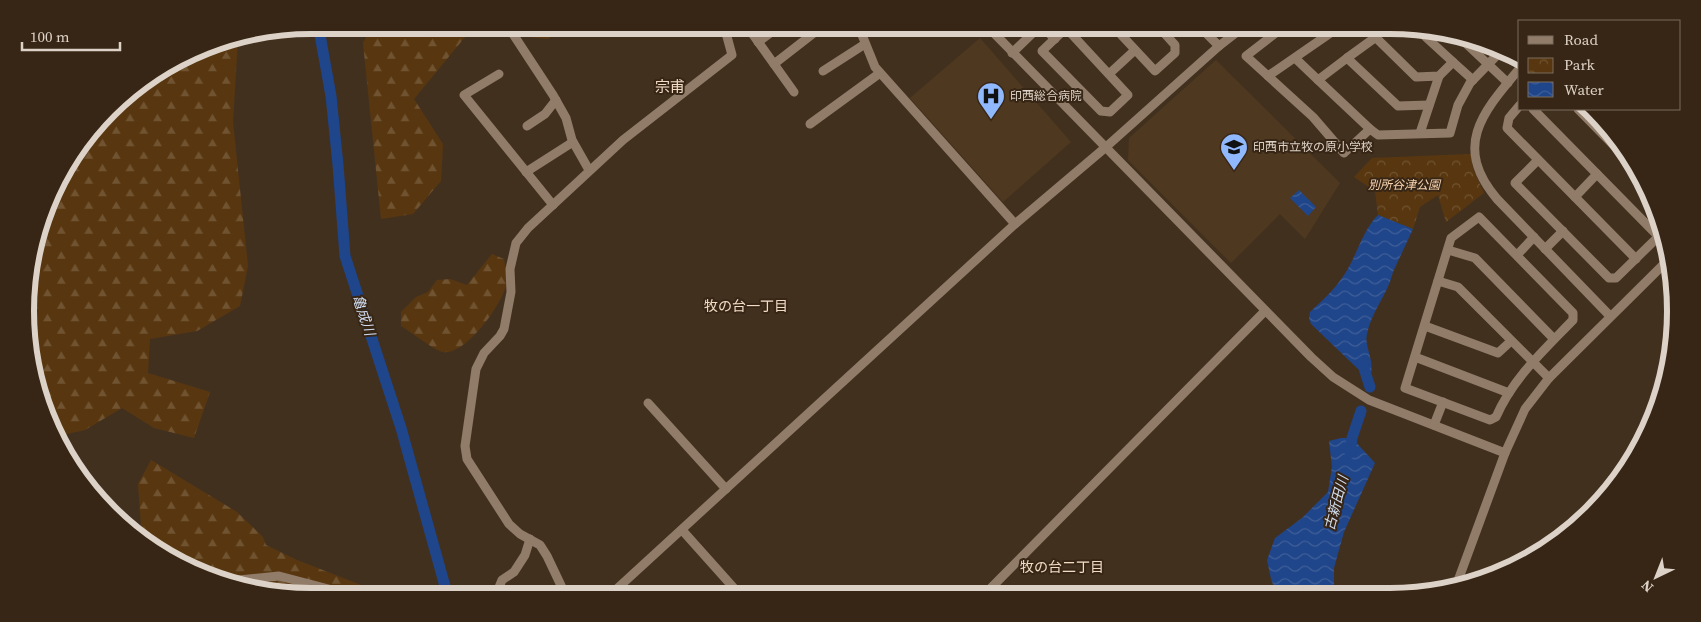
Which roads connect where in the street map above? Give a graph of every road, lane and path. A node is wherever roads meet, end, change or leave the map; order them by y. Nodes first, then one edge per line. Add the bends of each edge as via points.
1 (513, 34) edge
2 (726, 34) edge
3 (752, 34) edge
4 (769, 34) edge
5 (813, 34) edge
6 (861, 34) edge
7 (994, 34) edge
8 (1032, 34) edge
9 (1050, 34) edge
10 (1060, 34) edge
11 (1072, 34) edge
12 (1120, 34) edge
13 (1165, 34) edge
14 (1207, 34) edge
15 (1234, 34) edge
16 (1274, 34) edge
17 (1329, 34) edge
18 (1372, 34) edge
19 (1425, 36) edge
20 (1376, 38) junction
21 (1055, 39) junction
22 (758, 42) junction
23 (865, 44) junction
24 (1467, 45) edge
25 (1219, 46) junction
26 (1135, 50) junction
27 (1012, 53) junction
28 (1497, 55) edge
29 (1295, 58) junction
30 (1348, 58) junction
31 (1453, 62) junction
32 (774, 64) junction
33 (1489, 65) junction
34 (1518, 70) edge
35 (823, 71) dead end
36 (880, 73) junction
37 (498, 74) dead end
38 (1109, 74) junction
39 (1268, 76) junction
40 (1439, 76) junction
41 (1318, 80) junction
42 (1473, 80) junction
43 (1508, 83) junction
44 (794, 92) dead end
45 (556, 100) junction
46 (1429, 105) junction
47 (1518, 107) edge
48 (1534, 110) edge
49 (1579, 110) edge
50 (1593, 122) edge
51 (810, 124) dead end
52 (526, 126) dead end
53 (1370, 129) junction
54 (1420, 134) junction
55 (573, 142) junction
56 (1106, 147) junction
57 (1538, 160) junction
58 (589, 170) junction
59 (526, 172) junction
60 (1597, 174) junction
61 (1575, 197) junction
62 (553, 205) junction
63 (1015, 224) junction
64 (1563, 232) junction
65 (1656, 232) edge
66 (1534, 238) junction
67 (1658, 238) edge
68 (1546, 249) junction
69 (1448, 250) junction
70 (1516, 255) junction
71 (1636, 259) junction
72 (1663, 265) edge
73 (1438, 281) junction
74 (1265, 310) junction
75 (1610, 316) junction
76 (1424, 326) junction
77 (1554, 339) junction
78 (1511, 341) junction
79 (1415, 357) junction
80 (1532, 362) junction
81 (1549, 378) junction
82 (1509, 393) junction
83 (1442, 402) junction
84 (648, 403) dead end
85 (1434, 426) junction
86 (1505, 454) junction
87 (726, 489) junction
88 (682, 530) junction
89 (530, 539) junction
90 (242, 580) edge
91 (1458, 580) edge
92 (325, 588) edge
93 (499, 588) edge
94 (562, 588) edge
95 (618, 588) edge
96 (734, 588) edge
97 (990, 588) edge

1 - 45 street
2 - 58 street via 732,55
3 - 22 street
4 - 22 street
5 - 32 street
6 - 23 street
7 - 27 street
8 - 27 street
9 - 21 street
10 - 21 street
11 - 38 street
12 - 26 street
13 - 26 street via 1175,45 1176,52 1155,71
14 - 25 street
15 - 25 street
16 - 39 street via 1246,56
17 - 29 street
18 - 20 street
19 - 31 street
20 - 30 street
20 - 40 street via 1416,77
21 - 38 street via 1042,51 1102,111 1110,112 1128,95
22 - 32 street
23 - 35 street
23 - 36 street
24 - 33 street
25 - 56 street
26 - 38 street
27 - 56 street
28 - 33 street
29 - 39 street
29 - 41 street
30 - 41 street
30 - 46 street via 1398,106
31 - 40 street
31 - 42 street
32 - 44 street
33 - 42 street
33 - 43 street
34 - 43 street
36 - 51 street
36 - 63 street
37 - 59 street via 464,95
39 - 53 street via 1313,117 1344,153
40 - 46 street
41 - 53 street
42 - 54 street via 1458,105 1450,132
43 - 66 street via 1481,121 1475,155 1488,189
45 - 52 street via 545,114
45 - 55 street via 566,118
46 - 54 street
47 - 57 street via 1509,118 1507,128
48 - 60 street
49 - 50 street
53 - 54 street via 1378,135
55 - 58 street
55 - 59 street
56 - 63 street
56 - 74 street
57 - 61 street
57 - 64 street via 1515,182
58 - 62 street
59 - 62 street
60 - 61 street
60 - 65 street
61 - 71 street
62 - 89 street via 516,243 504,329 484,353 476,369 465,446 467,459 509,524
63 - 87 street
64 - 68 street
64 - 71 street via 1609,278 1616,278
66 - 68 street
66 - 70 street
67 - 71 street
68 - 75 street
69 - 70 street via 1451,238 1479,217
69 - 73 street
69 - 77 street via 1475,258
70 - 77 street via 1574,313 1573,320
72 - 75 street
73 - 76 street
73 - 78 street via 1458,287
74 - 85 street via 1333,377 1369,400
74 - 97 street
75 - 81 street
76 - 78 street via 1498,353
76 - 79 street
77 - 80 street
78 - 80 street
79 - 82 street
79 - 83 street via 1406,388
80 - 81 street
80 - 82 street
81 - 86 street via 1525,409
82 - 83 street via 1496,417 1490,420
83 - 85 street
84 - 87 street
85 - 86 street
86 - 91 street
87 - 88 street
88 - 95 street
88 - 96 street
89 - 93 street via 525,555
89 - 94 street via 540,545
90 - 92 street via 279,576

